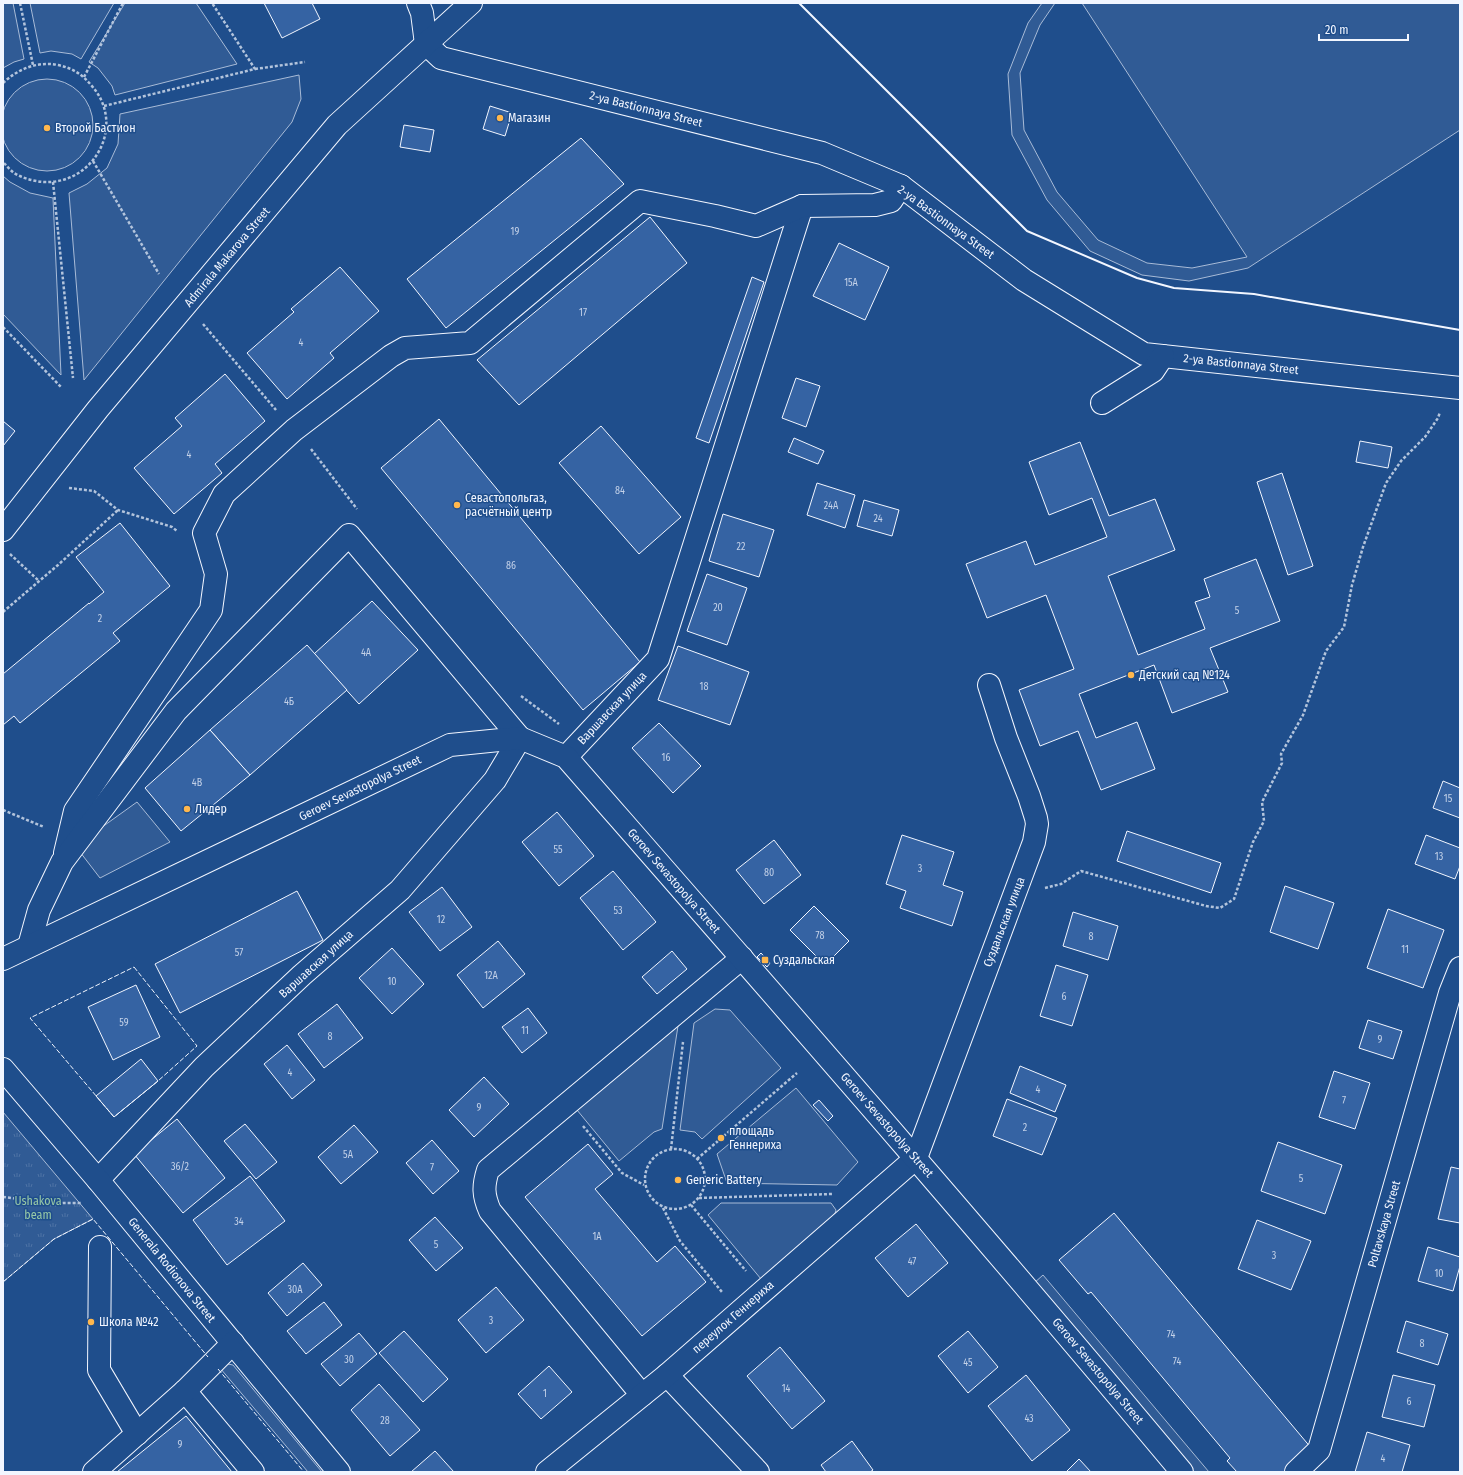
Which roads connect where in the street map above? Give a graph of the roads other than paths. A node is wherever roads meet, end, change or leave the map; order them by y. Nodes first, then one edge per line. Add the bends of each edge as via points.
1 (418, 3) edge
2 (471, 3) edge
3 (426, 44) junction
4 (901, 186) junction
5 (802, 206) junction
6 (1163, 356) junction
7 (1455, 387) edge
8 (1102, 403) dead end
9 (3, 530) edge
10 (989, 685) dead end
11 (520, 738) junction
12 (566, 757) junction
13 (62, 862) junction
14 (29, 946) junction
15 (742, 958) junction
16 (3, 959) edge
17 (1460, 968) edge
18 (1455, 995) edge
19 (3, 1069) edge
20 (916, 1158) junction
21 (104, 1186) junction
22 (100, 1247) dead end
23 (233, 1343) junction
24 (667, 1375) junction
25 (185, 1391) junction
26 (642, 1395) junction
27 (137, 1434) junction
28 (94, 1472) edge
29 (253, 1472) edge
30 (339, 1472) edge
31 (547, 1472) edge
32 (758, 1472) edge
33 (1182, 1472) edge
34 (1296, 1472) edge

1 - 3 street via 422,13
2 - 3 street, Admirala Makarova Street
3 - 4 street, 2-ya Bastionnaya Street via 441,58 822,153
3 - 9 street, Admirala Makarova Street via 337,125 98,409
4 - 5 street via 891,201 875,205
4 - 6 street, 2-ya Bastionnaya Street via 1024,280 1144,354
5 - 12 street, Варшавская улица via 658,659
5 - 13 street via 756,226 640,201 470,342 405,348 294,430 224,494 204,533 216,574 211,610 75,811
6 - 7 street, 2-ya Bastionnaya Street
6 - 8 street via 1153,371
10 - 20 street, Суздальская улица via 1037,824 1034,842
11 - 12 street, Geroev Sevastopolya Street
11 - 13 street via 349,535 176,711
11 - 14 street, Geroev Sevastopolya Street via 450,745
11 - 21 street, Варшавская улица via 495,780 400,890 302,975 204,1067
12 - 15 street, Geroev Sevastopolya Street
13 - 14 street via 39,910
14 - 16 street, Geroev Sevastopolya Street
15 - 20 street, Geroev Sevastopolya Street
15 - 26 street via 488,1170 484,1182 485,1198 490,1211
17 - 18 street, Poltavskaya Street
18 - 34 street, Poltavskaya Street via 1320,1450
19 - 21 street, Generala Rodionova Street
20 - 24 street, переулок Геннериха
20 - 33 street, Geroev Sevastopolya Street
21 - 23 street, Generala Rodionova Street
22 - 27 street via 99,1370
23 - 25 street
23 - 30 street, Generala Rodionova Street
24 - 26 street, переулок Геннериха
24 - 32 street
25 - 27 street
25 - 29 street
26 - 31 street, переулок Геннериха
27 - 28 street

